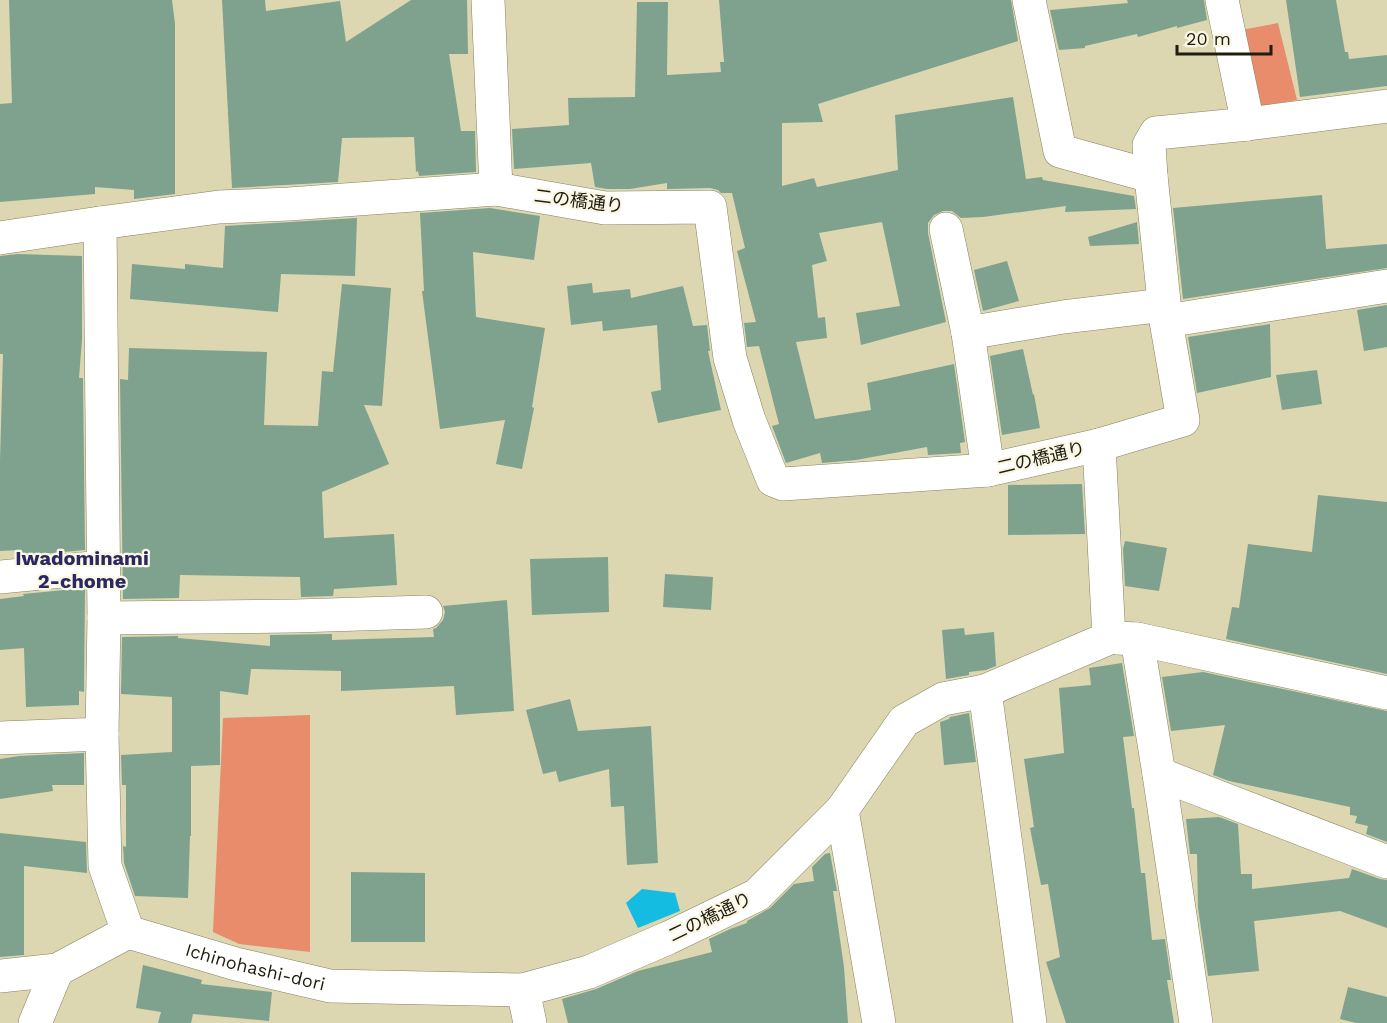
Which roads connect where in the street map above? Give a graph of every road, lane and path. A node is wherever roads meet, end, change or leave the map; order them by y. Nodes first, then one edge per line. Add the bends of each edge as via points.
1 (488, 0) edge
2 (1029, 0) edge
3 (1222, 0) edge
4 (1387, 106) edge
5 (1248, 124) junction
6 (1151, 176) junction
7 (496, 189) junction
8 (100, 223) junction
9 (946, 229) dead end
10 (0, 238) edge
11 (1387, 286) edge
12 (1165, 313) junction
13 (968, 333) junction
14 (1099, 445) junction
15 (988, 470) junction
16 (103, 567) junction
17 (0, 577) edge
18 (426, 612) dead end
19 (104, 618) junction
20 (1123, 639) junction
21 (985, 691) junction
22 (1387, 693) edge
23 (102, 734) junction
24 (0, 738) edge
25 (1159, 774) junction
26 (842, 810) junction
27 (1387, 862) edge
28 (128, 932) junction
29 (57, 970) junction
30 (0, 976) edge
31 (523, 990) junction
32 (35, 1023) edge
33 (530, 1023) edge
34 (879, 1023) edge
35 (1030, 1023) edge
36 (1196, 1023) edge

1 - 7 street
2 - 6 street via 1060,151
3 - 5 street
4 - 5 street
5 - 6 street via 1156,133 1149,145
6 - 12 street
7 - 8 street via 219,207
7 - 15 street, 二の橋通り via 605,208 710,207 730,358 773,480 783,484
8 - 10 street
8 - 16 street
9 - 13 street
11 - 12 street
12 - 13 street via 1063,317
12 - 14 street via 1183,420
13 - 15 street
14 - 15 street, 二の橋通り
14 - 20 street, 二の橋通り
16 - 17 street
16 - 19 street
18 - 19 street
19 - 23 street
20 - 21 street, 二の橋通り
20 - 22 street
20 - 25 street
21 - 26 street, 二の橋通り via 943,699 904,721
21 - 35 street
23 - 24 street
23 - 28 street via 105,866
25 - 27 street
25 - 36 street
26 - 31 street, 二の橋通り via 757,895 589,972
26 - 34 street
28 - 29 street
28 - 31 street, Ichinohashi-dori via 236,964 330,986
29 - 30 street
29 - 32 street
31 - 33 street

